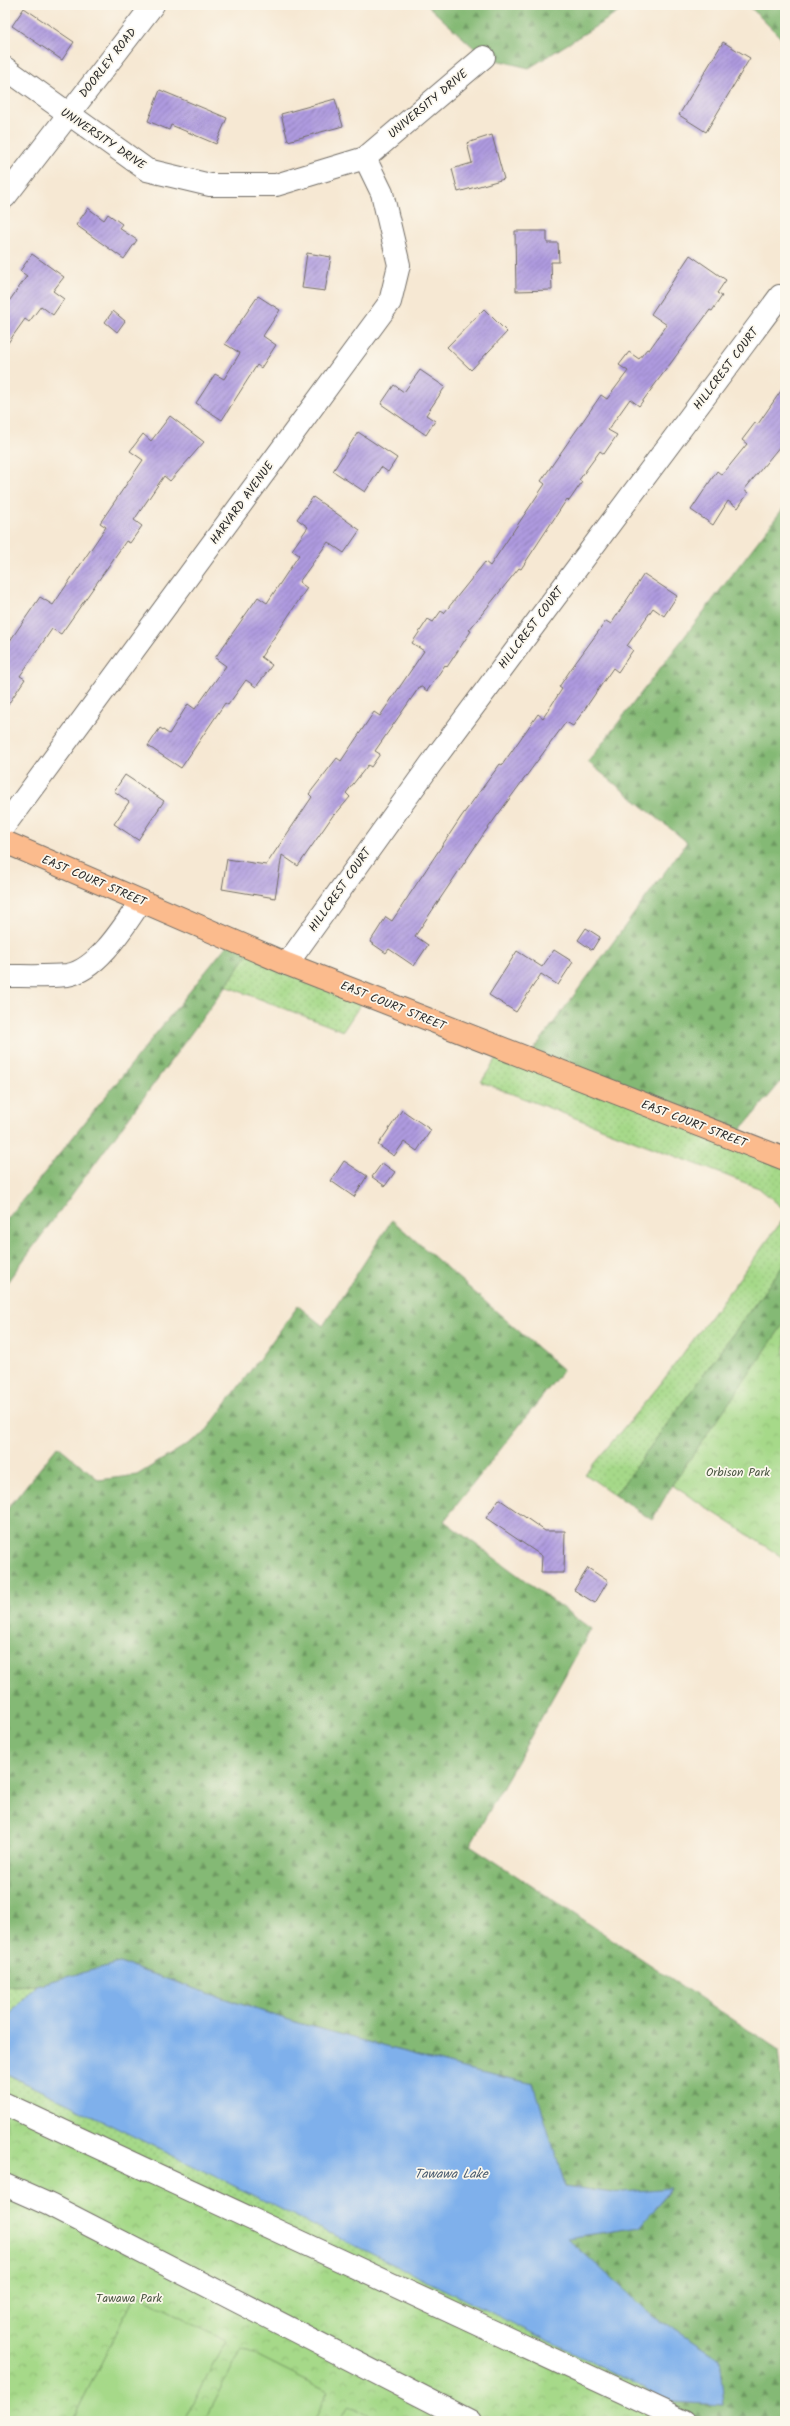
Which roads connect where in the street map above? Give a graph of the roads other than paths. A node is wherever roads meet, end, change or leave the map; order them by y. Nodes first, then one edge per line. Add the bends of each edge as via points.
1 (153, 5) edge
2 (484, 57) dead end
3 (5, 68) edge
4 (68, 115) junction
5 (365, 158) junction
6 (5, 197) edge
7 (780, 296) dead end
8 (5, 825) edge
9 (5, 842) edge
10 (141, 901) junction
11 (288, 964) junction
12 (5, 976) edge
13 (785, 1159) edge
14 (5, 2104) edge
15 (5, 2186) edge
16 (470, 2421) edge
17 (685, 2421) edge

1 - 4 street, DOORLEY ROAD
2 - 5 street, UNIVERSITY DRIVE
3 - 4 street, UNIVERSITY DRIVE
4 - 5 street, UNIVERSITY DRIVE via 147,170 210,185 276,185
4 - 6 street, DOORLEY ROAD
5 - 8 street, HARVARD AVENUE via 382,193 399,265 390,302
7 - 11 street, HILLCREST COURT via 440,752
9 - 10 main road, EAST COURT STREET
10 - 11 main road, EAST COURT STREET
10 - 12 street via 118,936 88,966 68,975
11 - 13 main road, EAST COURT STREET
14 - 17 street
15 - 16 street via 50,2205

